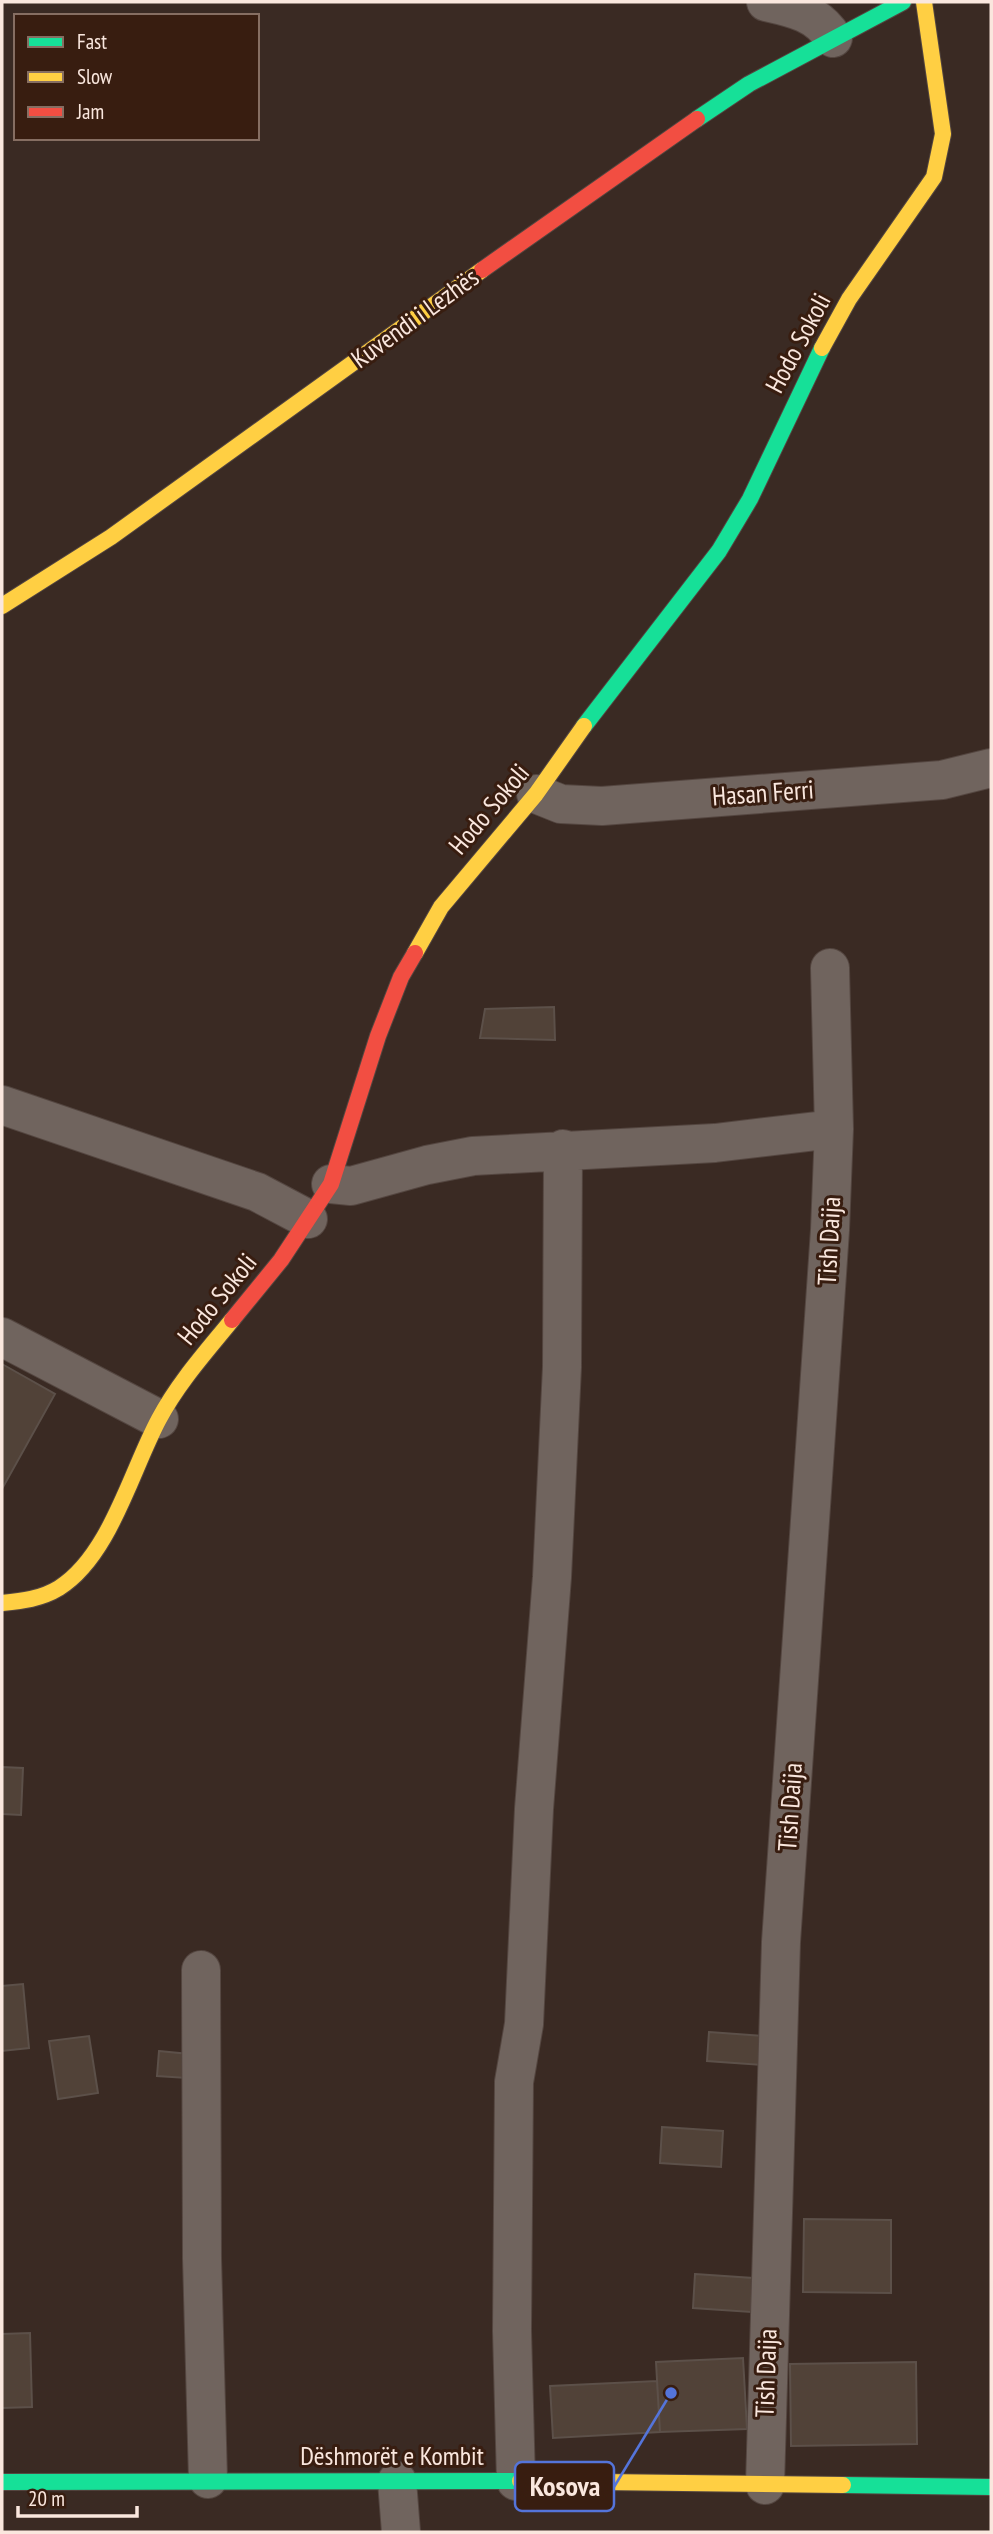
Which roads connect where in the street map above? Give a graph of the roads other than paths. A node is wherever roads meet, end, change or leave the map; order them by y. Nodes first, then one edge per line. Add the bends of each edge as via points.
1 (766, 2) edge
2 (904, 2) edge
3 (924, 2) edge
4 (833, 38) junction
5 (2, 606) edge
6 (991, 768) edge
7 (536, 794) junction
8 (830, 968) dead end
9 (2, 1105) edge
10 (834, 1129) junction
11 (564, 1149) junction
12 (331, 1184) junction
13 (309, 1219) junction
14 (2, 1338) edge
15 (159, 1419) junction
16 (2, 1603) edge
17 (201, 1970) dead end
18 (208, 2479) junction
19 (516, 2480) junction
20 (397, 2481) junction
21 (2, 2482) edge
22 (765, 2485) junction
23 (991, 2487) edge
24 (401, 2532) edge

1 - 4 street via 808,13 825,25
2 - 4 street, Kuvendi i Lezhës
3 - 7 street, Hodo Sokoli via 943,134 934,177 849,299 803,383 750,499 719,551
4 - 5 street, Kuvendi i Lezhës via 749,84 580,198 111,537
6 - 7 street, Hasan Ferri via 942,780 602,806 561,804
7 - 12 street, Hodo Sokoli via 441,907 401,977
8 - 10 street, Tish Daija
9 - 13 street via 257,1192
10 - 11 street via 715,1143
10 - 22 street, Tish Daija via 781,1942
11 - 12 street via 473,1156 351,1186
11 - 19 street via 562,1367 552,1577 524,2024 514,2082
12 - 13 street, Hodo Sokoli
13 - 15 street, Hodo Sokoli via 181,1383
14 - 15 street
15 - 16 street, Hodo Sokoli via 104,1536 81,1570 58,1589 28,1601
17 - 18 street
18 - 20 street, Dëshmorët e Kombit
18 - 21 street, Dëshmorët e Kombit
19 - 20 street, Dëshmorët e Kombit
19 - 22 street, Dëshmorët e Kombit
20 - 24 street
22 - 23 street, Dëshmorët e Kombit

